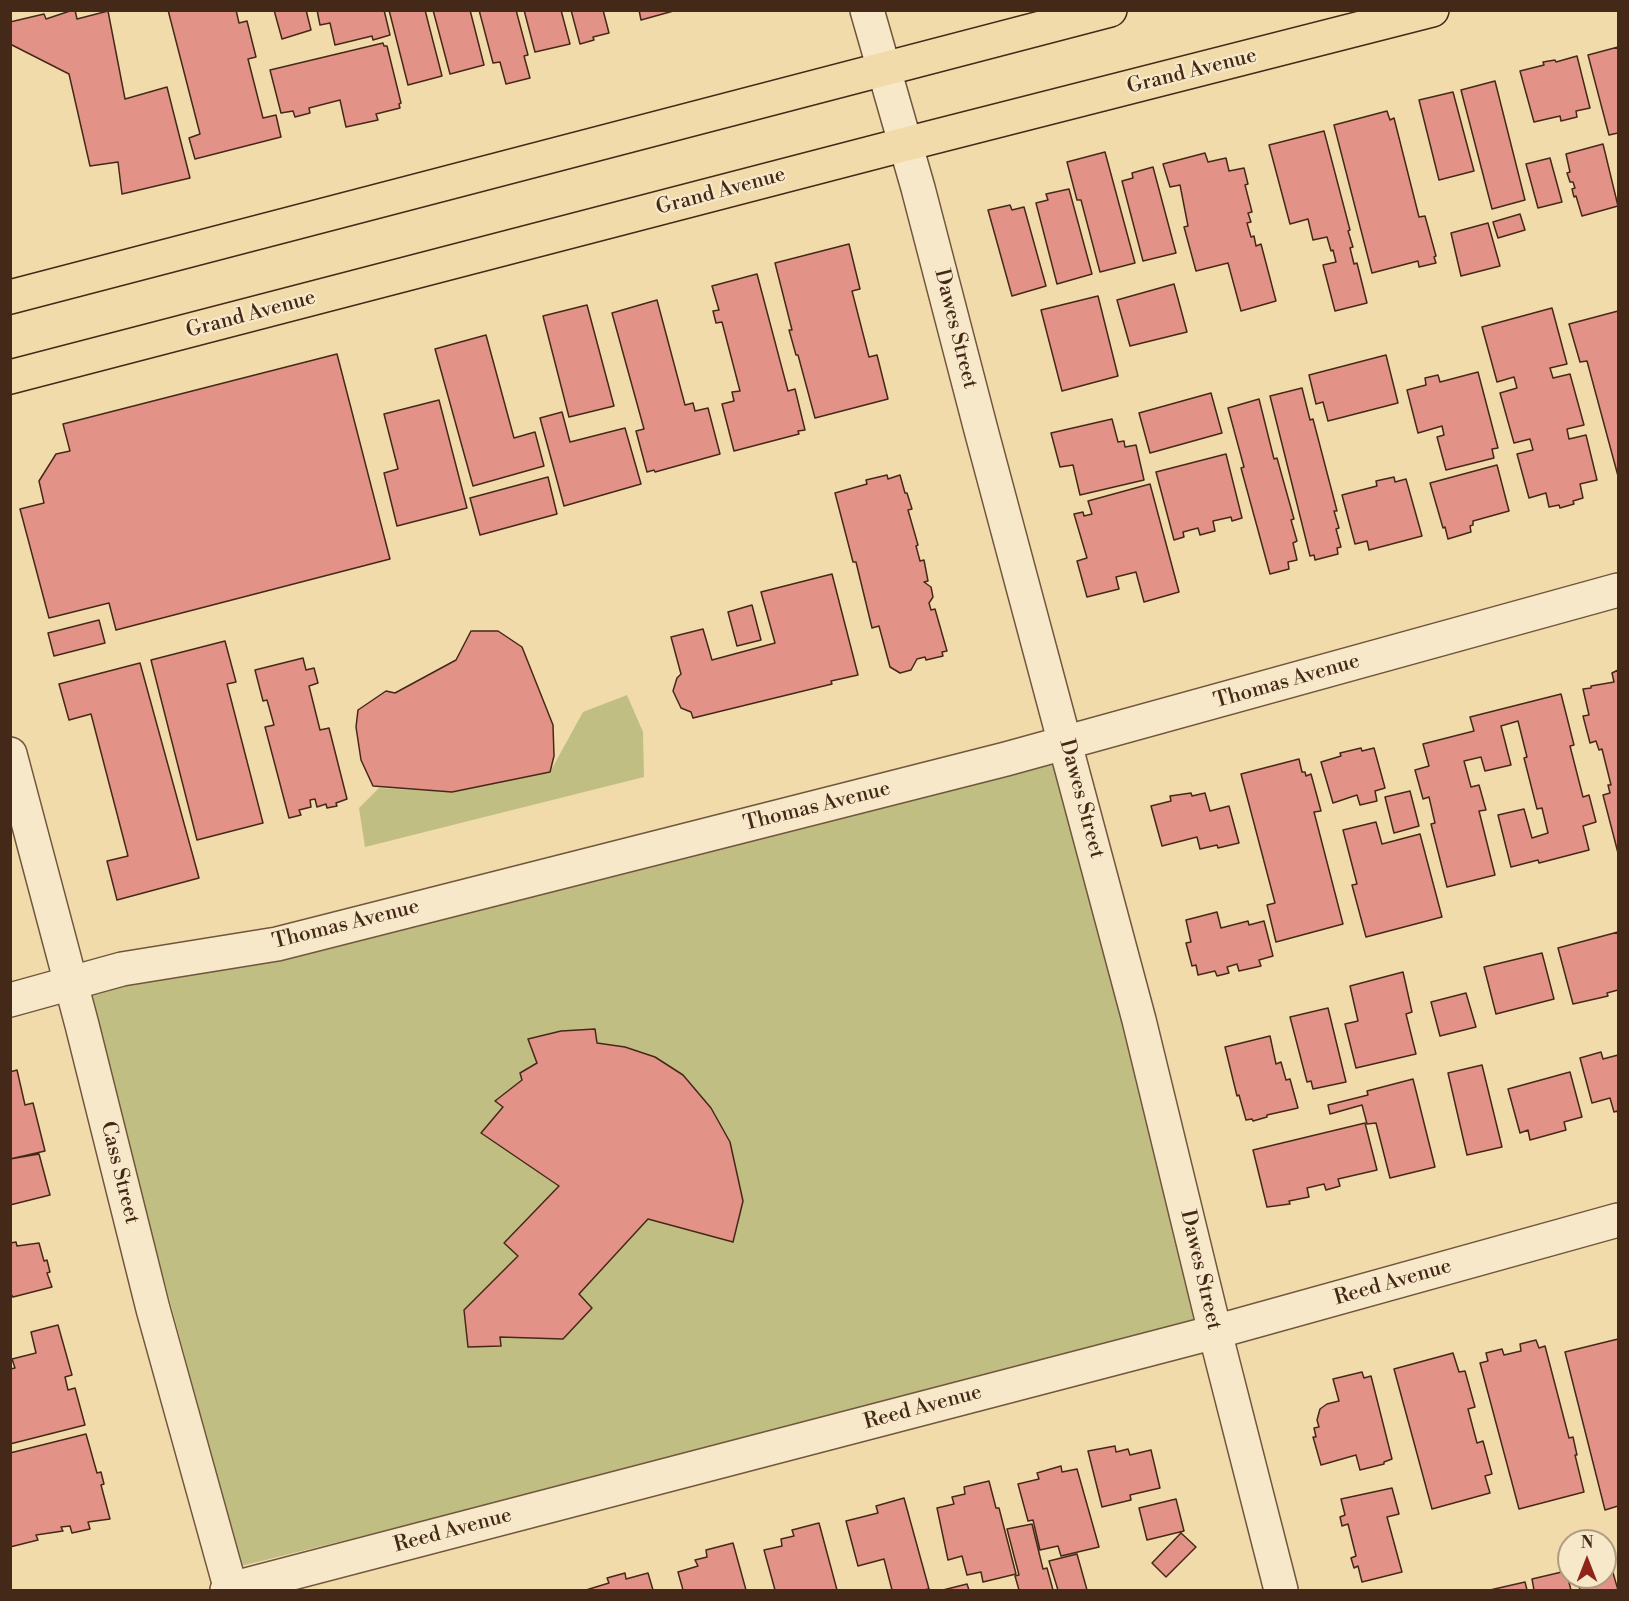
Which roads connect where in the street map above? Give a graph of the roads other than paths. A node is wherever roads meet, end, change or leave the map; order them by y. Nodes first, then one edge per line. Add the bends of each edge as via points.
1 (867, 10) edge
2 (1110, 10) edge
3 (1432, 10) edge
4 (883, 70) junction
5 (906, 144) junction
6 (10, 297) edge
7 (10, 377) edge
8 (1618, 590) edge
9 (1066, 744) junction
10 (10, 754) edge
11 (70, 983) junction
12 (10, 1000) edge
13 (1618, 1220) edge
14 (1215, 1332) junction
15 (230, 1590) edge
16 (1281, 1590) edge

1 - 4 street, Dawes Street
2 - 4 main road
3 - 5 main road, Grand Avenue
4 - 5 street, Dawes Street
4 - 6 main road
5 - 7 main road, Grand Avenue
5 - 9 street, Dawes Street
8 - 9 street, Thomas Avenue
9 - 11 street, Thomas Avenue via 277,944 122,969
9 - 14 street, Dawes Street
10 - 11 street, Cass Street
11 - 12 street, Thomas Avenue
11 - 15 street, Cass Street
13 - 14 street, Reed Avenue
14 - 15 street, Reed Avenue
14 - 16 street, Dawes Street

